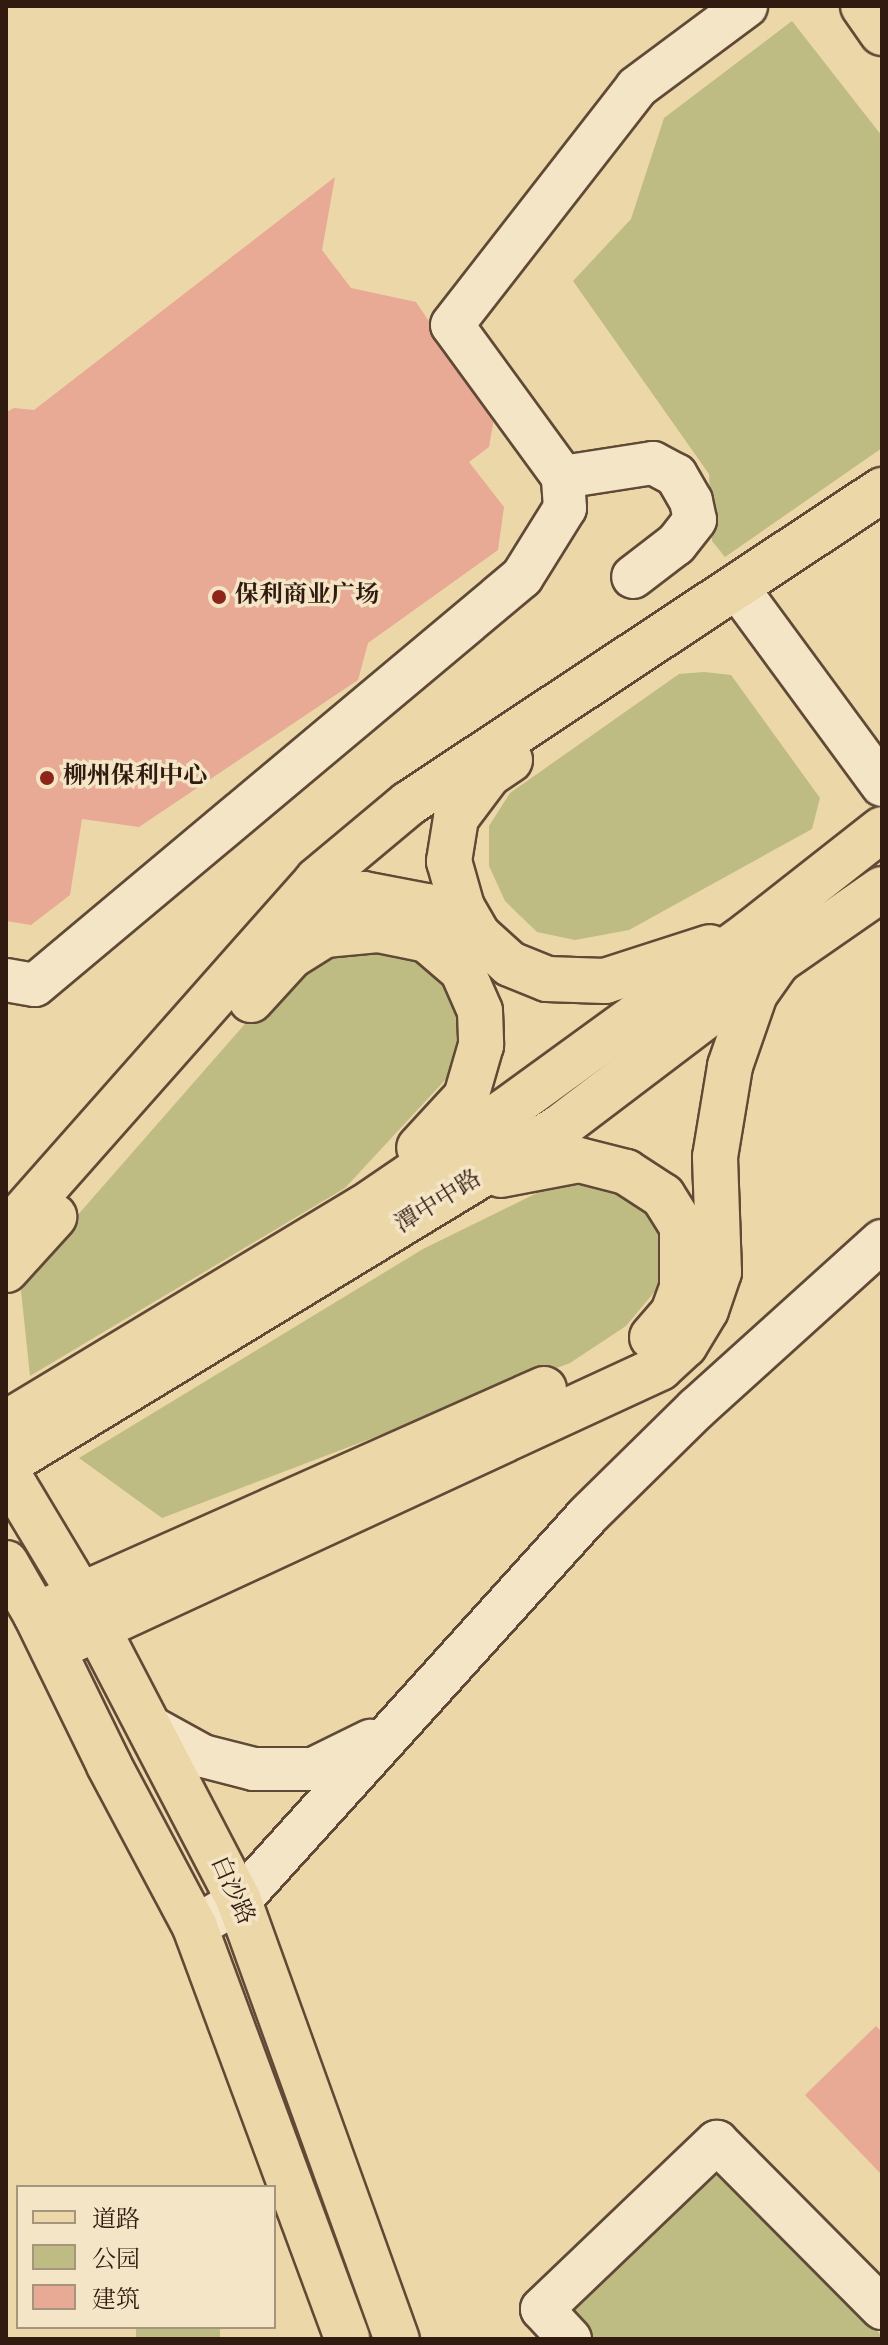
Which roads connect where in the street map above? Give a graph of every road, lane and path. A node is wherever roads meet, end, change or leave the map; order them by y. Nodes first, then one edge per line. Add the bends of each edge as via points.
1 (746, 6) edge
2 (863, 6) edge
3 (882, 33) edge
4 (563, 477) junction
5 (882, 490) edge
6 (882, 518) edge
7 (633, 577) dead end
8 (753, 588) junction
9 (882, 742) edge
10 (882, 785) edge
11 (882, 829) edge
12 (867, 900) edge
13 (276, 927) junction
14 (478, 935) junction
15 (764, 948) junction
16 (6, 980) edge
17 (475, 1180) junction
18 (371, 1224) junction
19 (6, 1232) edge
20 (882, 1241) edge
21 (6, 1270) edge
22 (6, 1423) edge
23 (6, 1464) edge
24 (6, 1471) edge
25 (8, 1572) edge
26 (88, 1610) junction
27 (44, 1632) junction
28 (410, 1711) junction
29 (150, 1727) junction
30 (239, 1901) junction
31 (195, 1927) junction
32 (882, 2308) edge
33 (347, 2339) edge
34 (397, 2339) edge
35 (570, 2339) edge

1 - 4 street via 637,87 452,325
2 - 3 main road
4 - 7 street via 653,463 676,475 695,520 676,544
4 - 16 street via 565,508 522,577 35,985
5 - 8 main road
6 - 8 main road
8 - 9 street
8 - 10 street
8 - 13 main road via 408,804 317,880
8 - 14 main road via 489,774 456,818 449,861 462,907
11 - 15 main road, 潭中中路 via 824,874
12 - 15 main road, 潭中中路
13 - 14 main road via 317,905 364,894 427,906
13 - 19 main road
14 - 15 main road via 510,964 547,979 605,981
15 - 17 main road, 潭中中路 via 560,1127
15 - 18 main road, 潭中中路 via 518,1101
15 - 26 main road via 755,994 730,1066 715,1157 719,1272 706,1310 685,1345 660,1368
17 - 18 main road, 潭中中路
17 - 26 main road via 579,1160 626,1172 663,1196 682,1226 682,1288 673,1313 652,1337 601,1365
18 - 21 main road via 466,1097 481,1045 480,1011 462,970 427,940 378,930 325,935 291,956
18 - 22 main road, 潭中中路
18 - 23 main road, 潭中中路
20 - 28 street via 589,1514
24 - 26 main road, 白沙路
25 - 27 main road, 白沙路
26 - 27 main road
26 - 29 main road, 白沙路
27 - 31 main road, 白沙路
28 - 29 street via 360,1749 313,1769 254,1769 228,1763 203,1756
28 - 30 street
29 - 30 main road, 白沙路
30 - 31 street
30 - 34 main road, 白沙路
31 - 33 main road, 白沙路
32 - 35 street via 717,2142 542,2309

